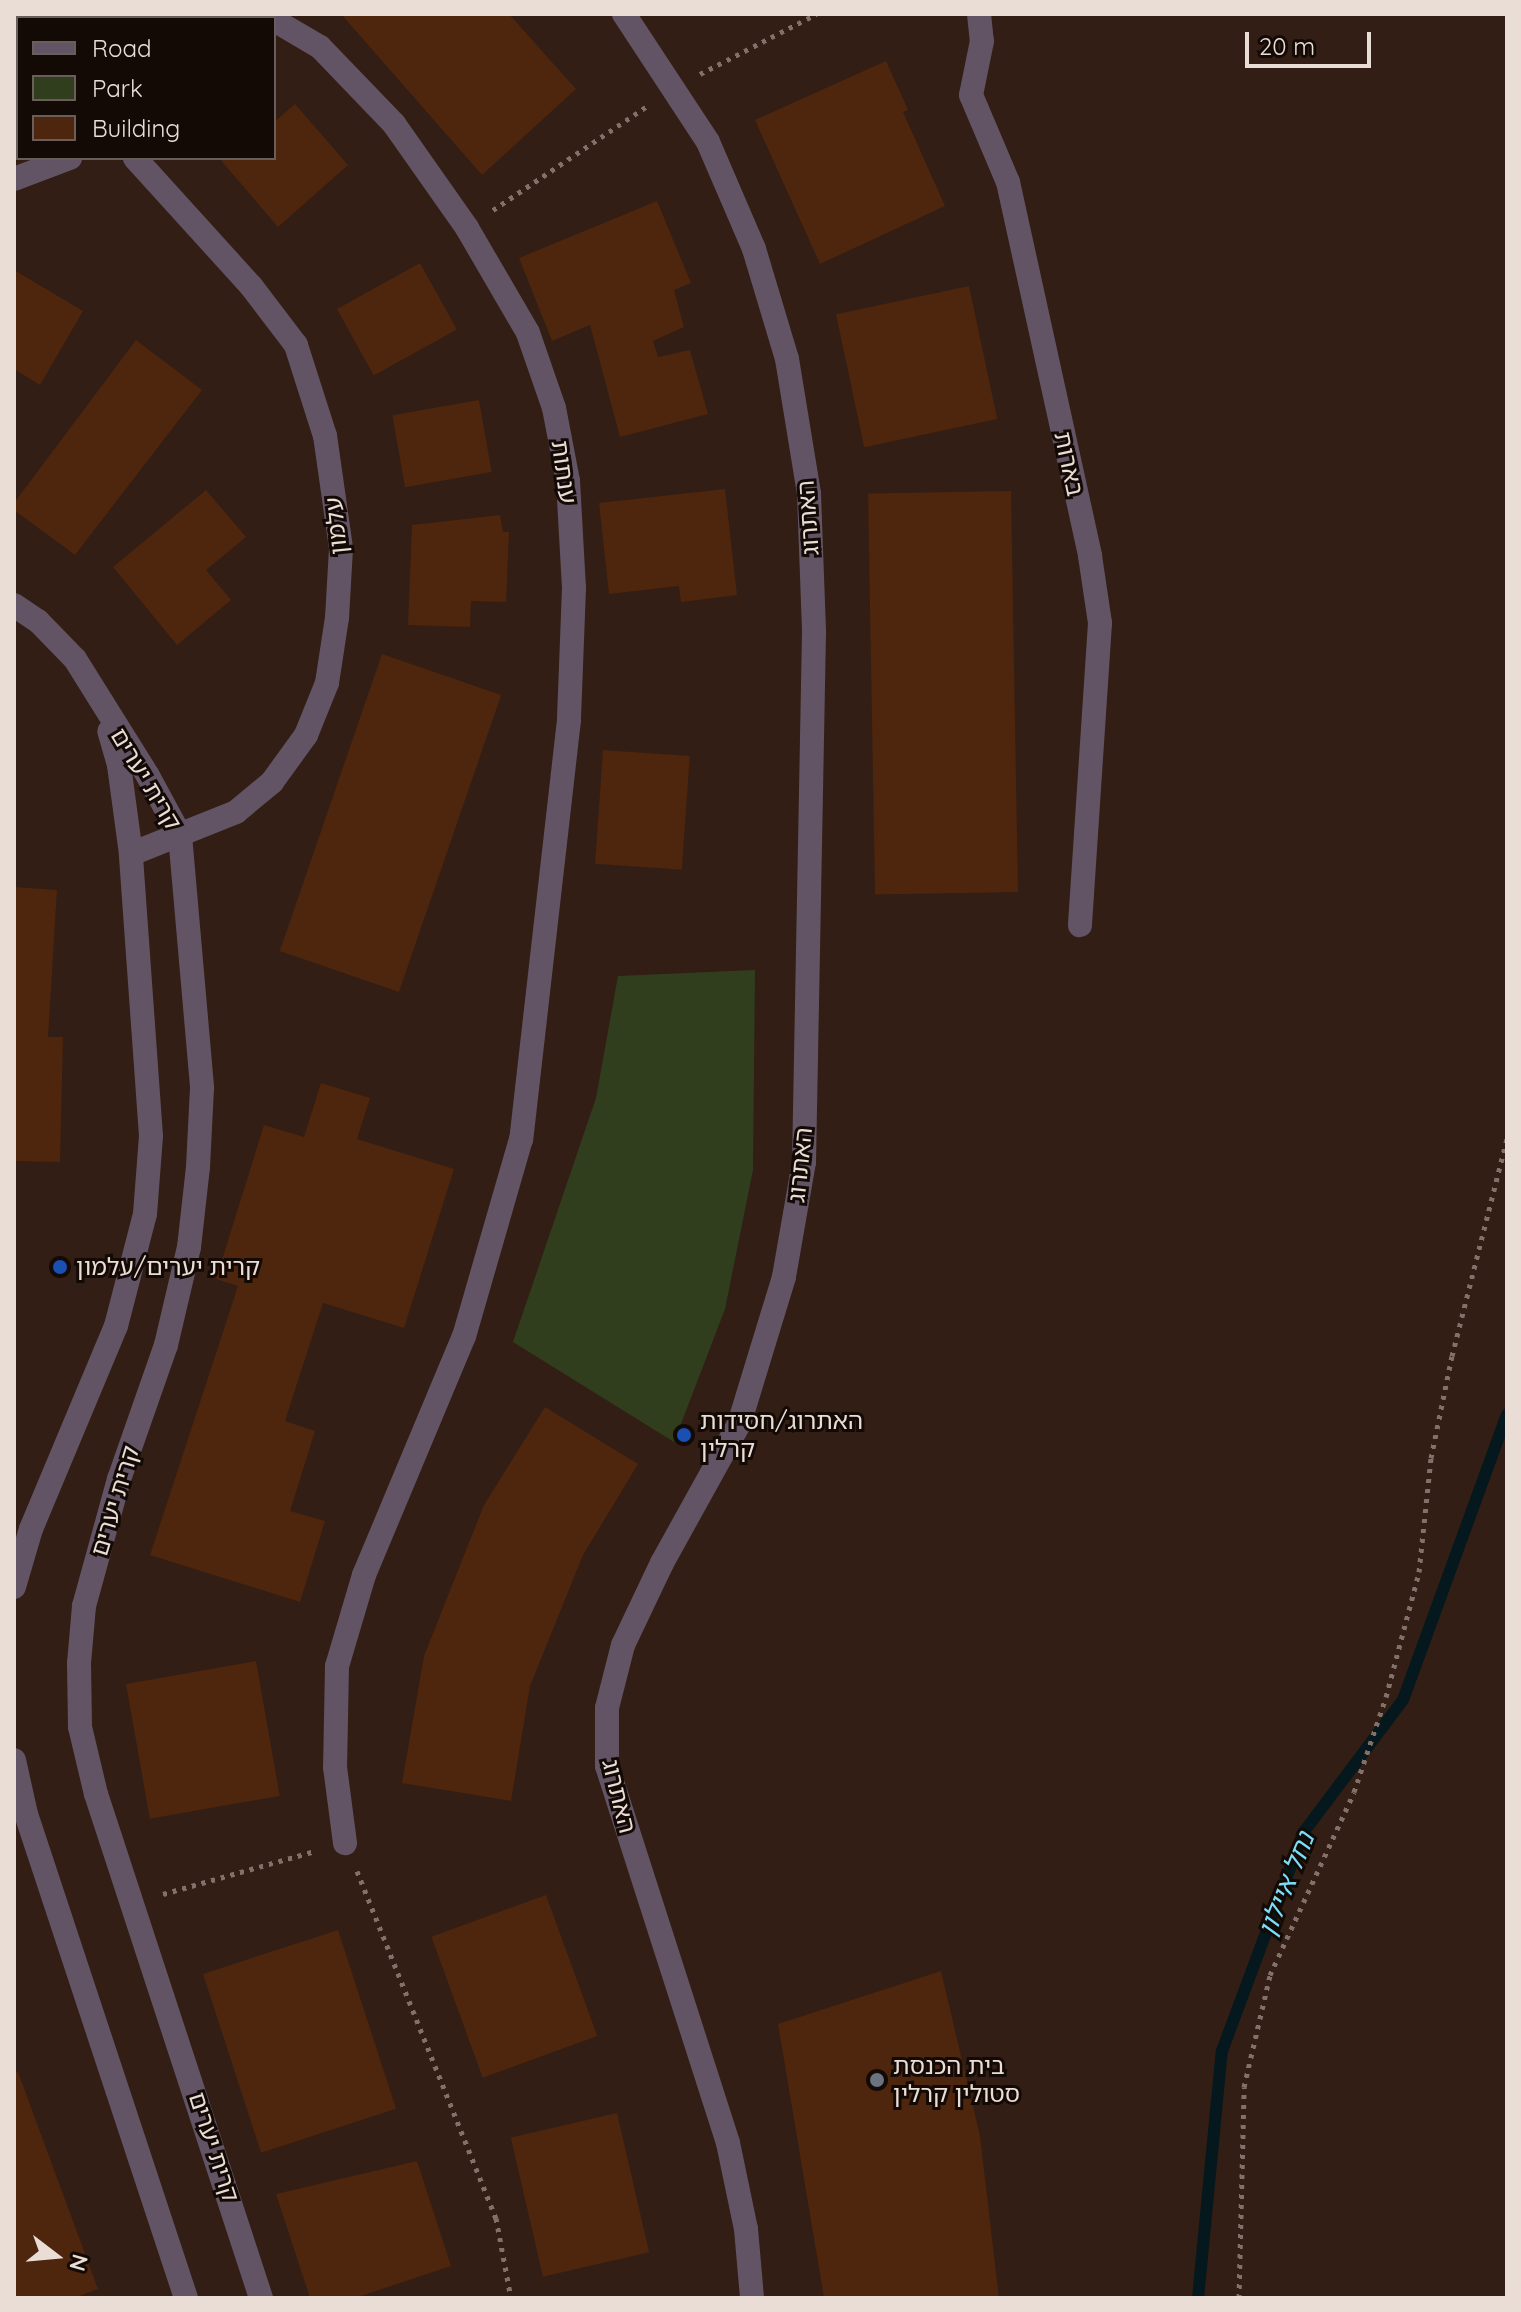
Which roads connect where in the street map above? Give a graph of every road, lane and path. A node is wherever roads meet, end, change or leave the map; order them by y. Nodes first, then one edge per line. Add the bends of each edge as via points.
1 (624, 14) edge
2 (816, 14) edge
3 (979, 14) edge
4 (276, 21) edge
5 (673, 88) junction
6 (65, 160) edge
7 (137, 160) edge
8 (14, 179) edge
9 (467, 228) junction
10 (14, 605) edge
11 (101, 706) junction
12 (180, 835) junction
13 (131, 854) junction
14 (1080, 925) dead end
15 (1507, 1139) edge
16 (14, 1587) edge
17 (14, 1760) edge
18 (345, 1843) junction
19 (133, 1903) junction
20 (186, 2298) edge
21 (261, 2298) edge
22 (511, 2298) edge
23 (752, 2298) edge
24 (1239, 2298) edge

1 - 5 street, האתרוג
2 - 5 path
3 - 14 street, בארות via 982,41 971,95 1008,182 1100,623
4 - 9 street, ענתות via 320,47 394,124
5 - 9 path
5 - 23 street, האתרוג via 708,142 754,249 787,359 809,494 814,632 804,1162 784,1277 739,1424 623,1645 607,1708 607,1766 728,2143 746,2229
6 - 8 street
7 - 12 street, עלמון via 251,286 296,345 325,436 341,548 327,683 306,735 272,782 236,812
9 - 18 street, ענתות via 528,333 554,408 568,481 574,588 569,720 521,1139 464,1336 364,1575 337,1666 335,1767
10 - 11 street, קרית יערים via 75,659
11 - 12 street, קרית יערים
11 - 13 street, קרית יערים via 119,765
12 - 13 street, עלמון
12 - 19 street, קרית יערים via 202,1088 189,1247 166,1345 119,1479 84,1606 79,1663 83,1740
13 - 16 street, קרית יערים via 151,1136 145,1214 116,1326 31,1529
15 - 24 path via 1452,1356 1431,1458 1419,1572 1386,1697 1354,1792 1270,1975 1244,2087
17 - 20 street via 26,1814
18 - 19 path
18 - 22 path via 496,2218
19 - 21 street, קרית יערים

